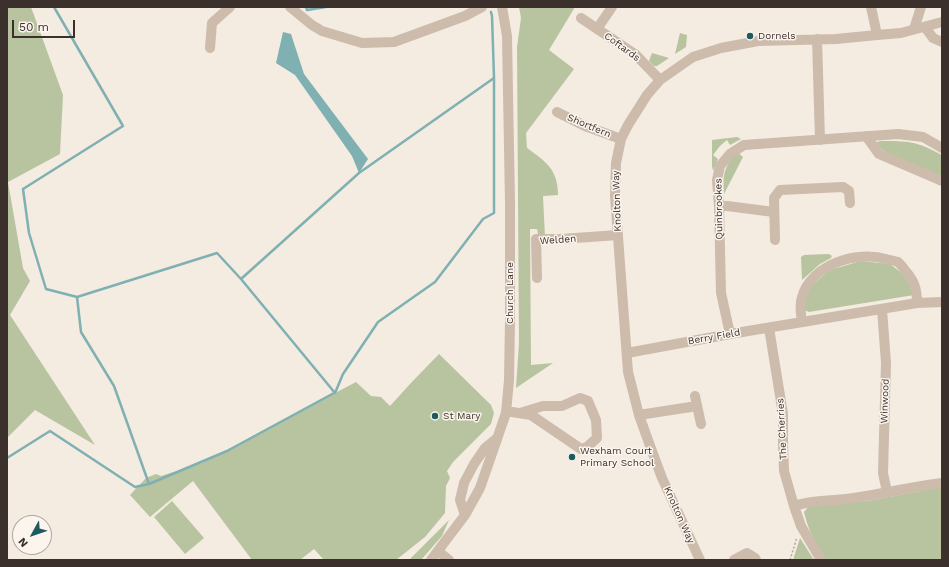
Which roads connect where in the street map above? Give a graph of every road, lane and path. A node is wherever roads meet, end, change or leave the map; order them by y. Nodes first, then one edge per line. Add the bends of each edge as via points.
1 (230, 7) edge
2 (290, 7) edge
3 (482, 7) edge
4 (502, 7) edge
5 (612, 7) edge
6 (871, 7) edge
7 (921, 7) edge
8 (581, 18) dead end
9 (942, 22) edge
10 (925, 27) junction
11 (597, 29) junction
12 (914, 29) junction
13 (877, 35) junction
14 (817, 39) junction
15 (942, 42) edge
16 (210, 48) dead end
17 (660, 80) junction
18 (557, 112) dead end
19 (866, 136) junction
20 (621, 139) junction
21 (820, 140) junction
22 (942, 148) edge
23 (942, 181) edge
24 (850, 203) dead end
25 (719, 206) junction
26 (774, 212) junction
27 (618, 235) junction
28 (775, 240) dead end
29 (537, 278) dead end
30 (942, 302) edge
31 (917, 303) junction
32 (882, 309) junction
33 (802, 322) junction
34 (769, 328) junction
35 (730, 334) junction
36 (627, 353) junction
37 (506, 411) junction
38 (520, 413) junction
39 (640, 415) junction
40 (700, 424) dead end
41 (497, 438) junction
42 (942, 483) edge
43 (887, 492) junction
44 (794, 506) junction
45 (465, 515) junction
46 (801, 526) junction
47 (438, 551) junction
48 (431, 560) edge
49 (448, 560) edge
50 (700, 560) edge
51 (734, 560) edge
52 (756, 560) edge
53 (790, 560) edge
54 (821, 560) edge

1 - 16 street via 212,23
2 - 3 street via 322,31 362,43 394,42 465,16
4 - 37 street, Church Lane via 507,36 510,210 509,380
5 - 11 street
6 - 13 street
7 - 12 street
8 - 11 street, Coftards
9 - 10 street, Knolton Way
10 - 12 street, Knolton Way
10 - 15 street via 933,38
11 - 17 street, Coftards via 636,55
12 - 13 street, Knolton Way
13 - 14 street, Knolton Way
14 - 17 street, Knolton Way via 758,41 721,48 693,56
14 - 21 street
17 - 20 street, Knolton Way via 647,95
18 - 20 street, Shortfern via 585,126
19 - 21 street, Quinbrookes
19 - 22 street, Quinbrookes via 898,134 923,137
19 - 23 street via 878,154
20 - 27 street, Knolton Way via 616,163
21 - 25 street, Quinbrookes via 744,145 730,154 720,166 717,180
24 - 26 street via 849,192 843,187 780,190 774,198
25 - 26 street
25 - 35 street, Quinbrookes via 721,293
26 - 28 street
27 - 29 street, Welden via 561,240 536,239
27 - 36 street, Knolton Way
30 - 31 street, Berry Field
31 - 32 street, Berry Field
31 - 33 street via 917,292 912,278 898,263 876,256 850,257 825,268 808,284 800,305
32 - 33 street, Berry Field
32 - 43 street, Winwood via 886,363 883,473
33 - 34 street, Berry Field
34 - 35 street, Berry Field
34 - 44 street, The Cherries via 783,414 784,471
35 - 36 street, Berry Field
36 - 39 street, Knolton Way via 628,372
37 - 38 street
37 - 41 street, Church Lane
38 - 38 street via 531,416 581,449 597,438 596,420 588,401 580,398 562,406 544,406
39 - 40 street via 696,401
39 - 50 street, Knolton Way via 662,478
41 - 45 street, Church Lane via 480,488
41 - 45 street via 485,448 464,483 460,500
42 - 43 street
43 - 44 street via 806,502
44 - 46 street, The Cherries
45 - 47 street, Church Lane
46 - 53 path
46 - 54 street, The Cherries
47 - 48 street, Church Lane
47 - 49 street
51 - 52 street via 747,553

